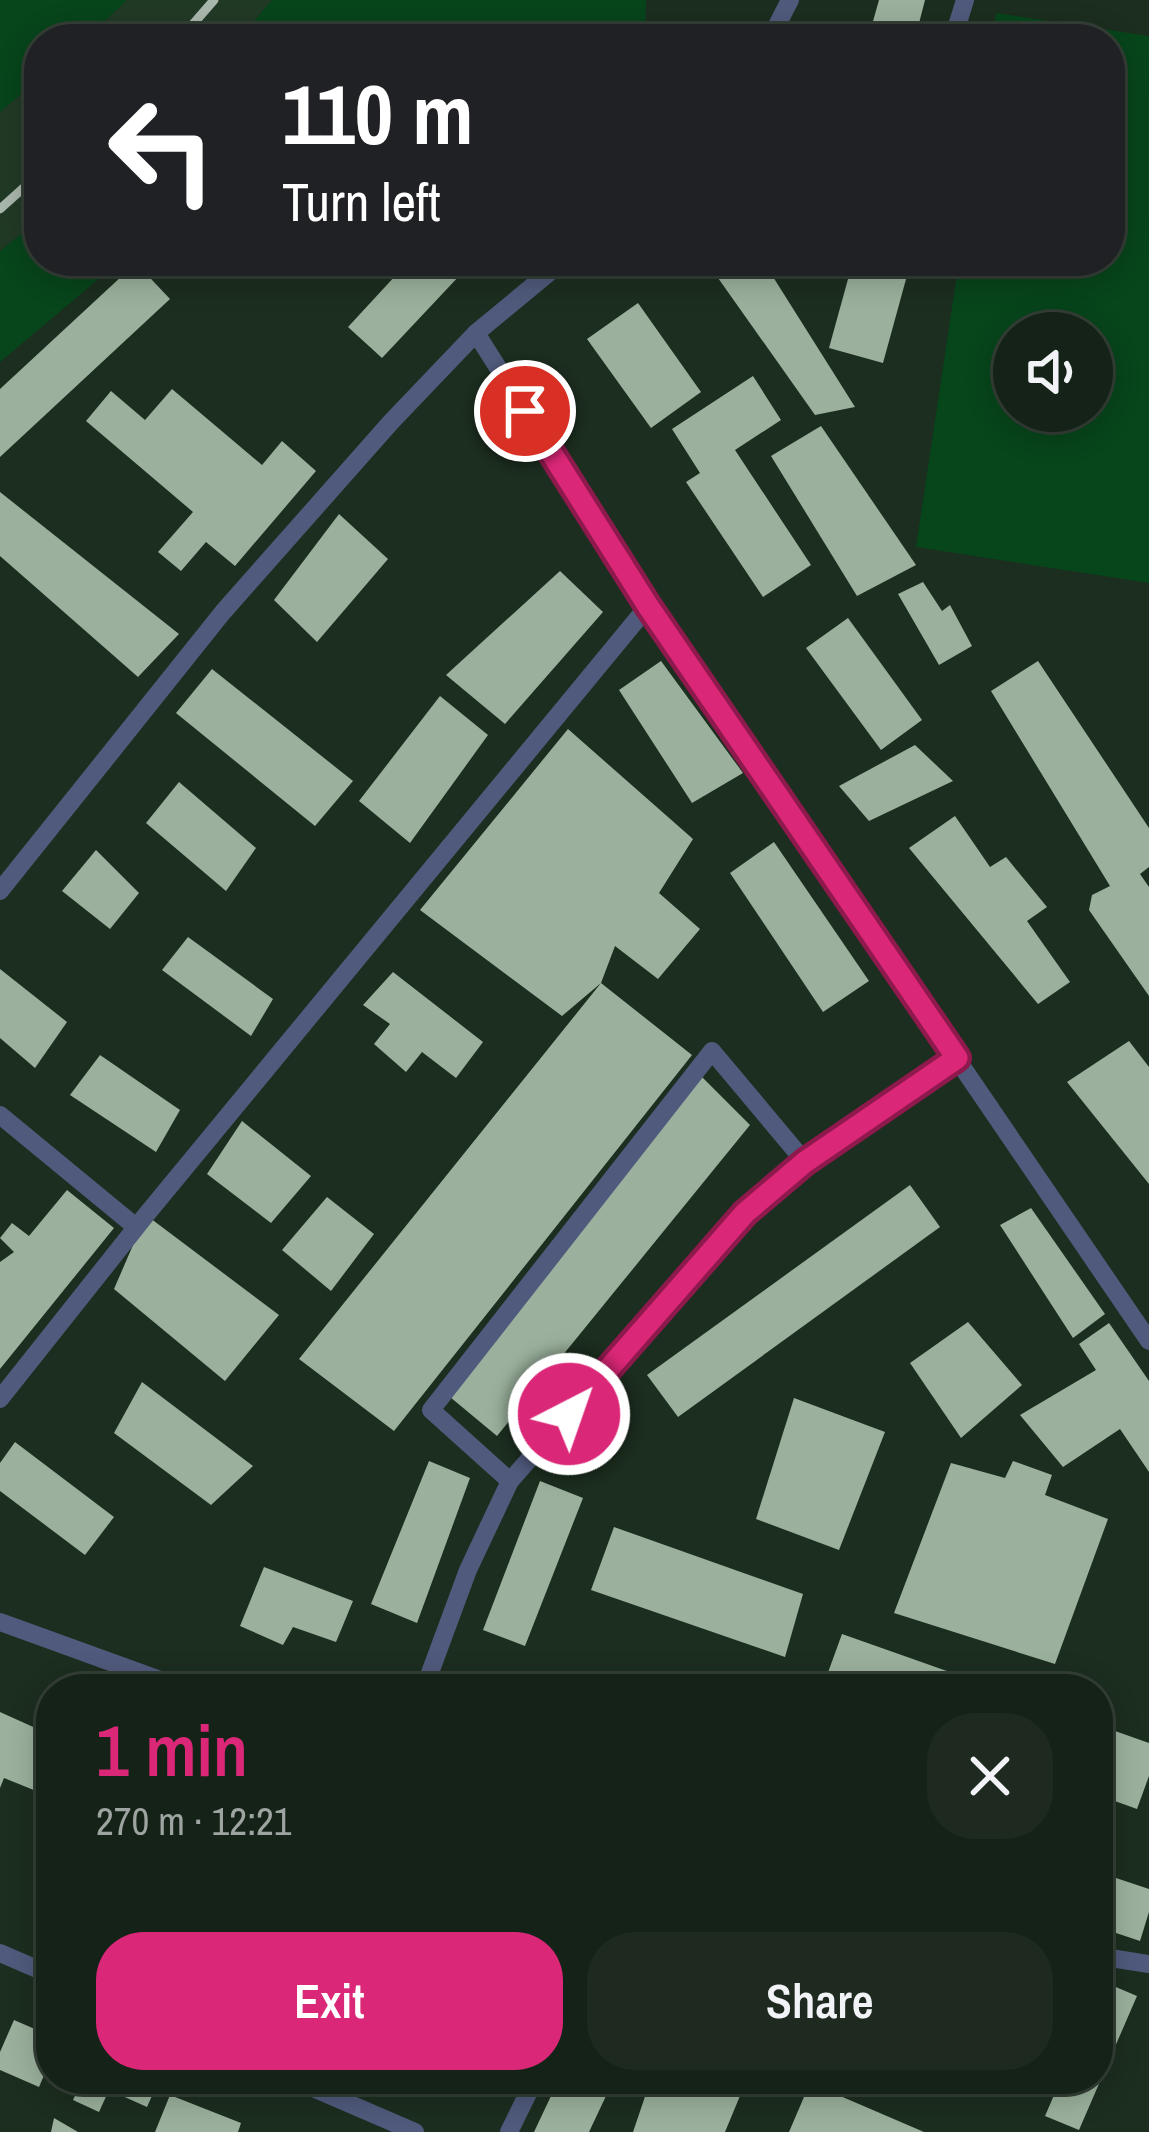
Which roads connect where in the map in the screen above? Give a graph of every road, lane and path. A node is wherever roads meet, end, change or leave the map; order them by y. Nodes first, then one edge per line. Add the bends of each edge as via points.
1 (545, 276) edge
2 (476, 333) junction
3 (648, 606) junction
4 (0, 891) edge
5 (957, 1058) junction
6 (0, 1115) edge
7 (805, 1162) junction
8 (136, 1227) junction
9 (1149, 1341) edge
10 (0, 1400) edge
11 (510, 1481) junction
12 (0, 1622) edge
13 (144, 1674) edge
14 (429, 1674) edge
15 (0, 1953) edge
16 (1113, 1958) edge
17 (1149, 1964) edge
18 (36, 1969) edge
19 (327, 2094) edge
20 (528, 2094) edge
21 (415, 2132) edge
22 (509, 2132) edge

1 - 2 lane
2 - 3 lane
2 - 4 lane via 223,613
3 - 5 lane
3 - 8 lane
5 - 7 lane
5 - 9 lane
6 - 8 lane
7 - 11 lane via 745,1213
7 - 11 lane via 712,1052 431,1410
8 - 10 lane
11 - 14 lane
12 - 13 lane
15 - 18 lane
16 - 17 lane
19 - 21 lane
20 - 22 lane

